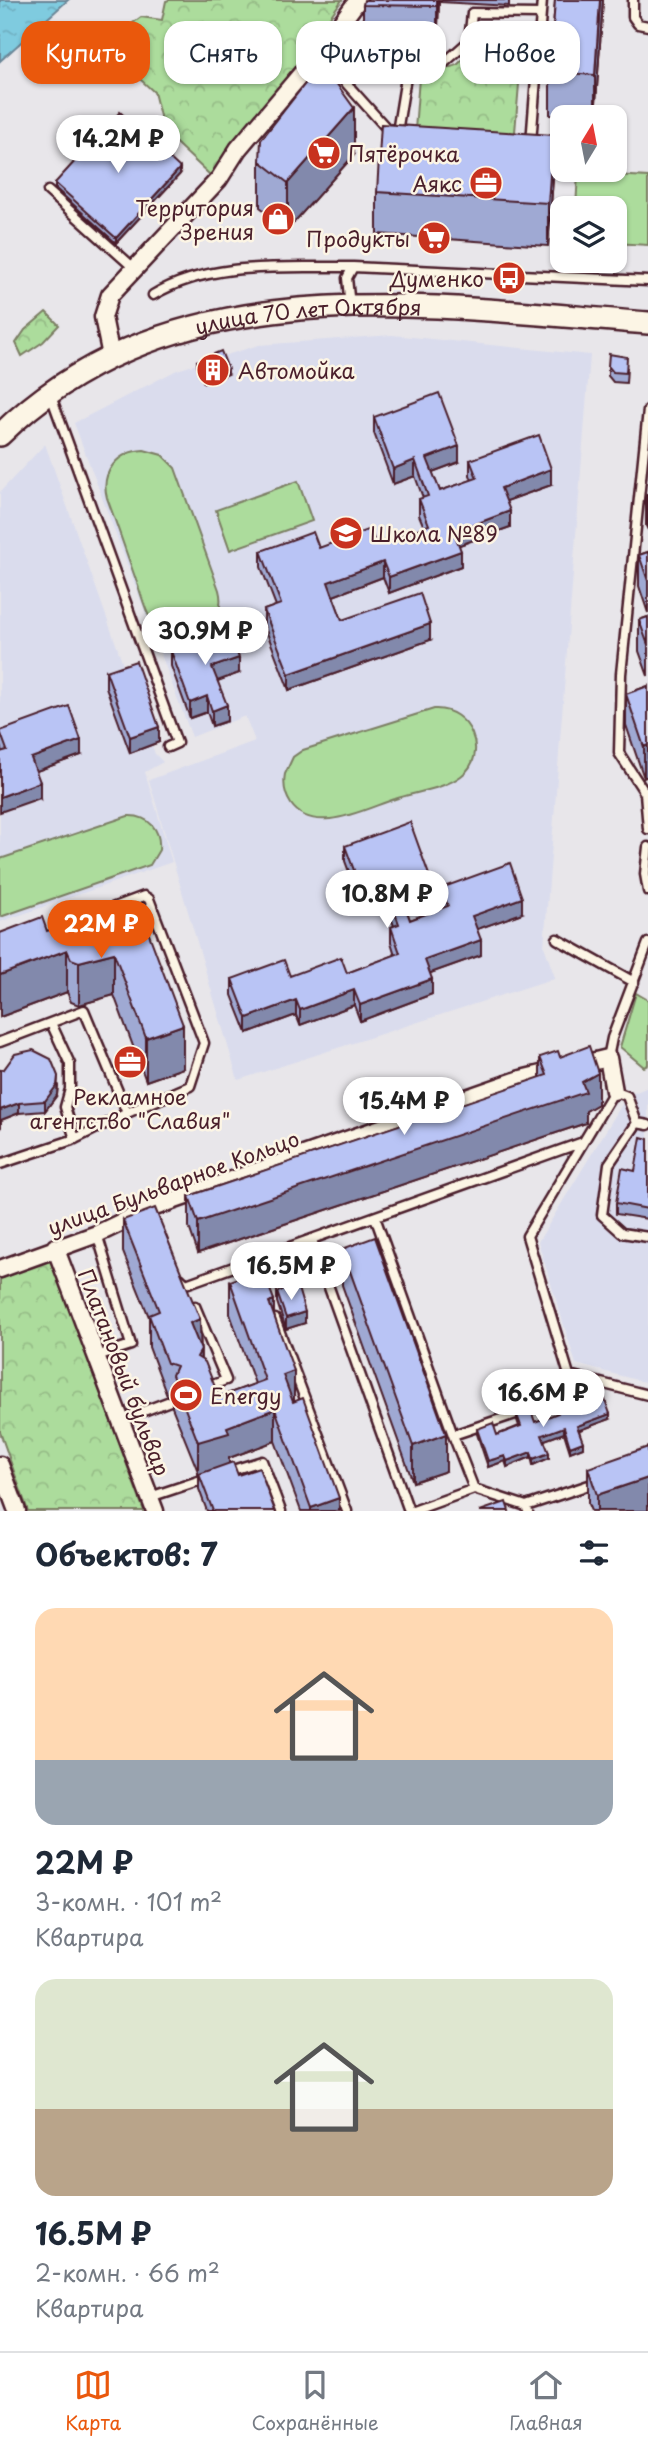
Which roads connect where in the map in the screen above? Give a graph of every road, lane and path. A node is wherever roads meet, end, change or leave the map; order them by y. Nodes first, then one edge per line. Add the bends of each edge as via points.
1 (358, 0) edge
2 (542, 0) edge
3 (633, 0) edge
4 (541, 14) junction
5 (342, 21) edge
6 (648, 26) edge
7 (296, 80) edge
8 (347, 84) edge
9 (389, 131) junction
10 (392, 141) edge
11 (531, 149) edge
12 (48, 191) dead end
13 (135, 268) junction
14 (353, 268) junction
15 (648, 281) edge
16 (153, 295) dead end
17 (350, 306) junction
18 (648, 323) edge
19 (111, 356) junction
20 (50, 393) junction
21 (648, 410) edge
22 (0, 435) edge
23 (648, 519) edge
24 (637, 521) junction
25 (168, 747) dead end
26 (647, 793) edge
27 (648, 828) edge
28 (648, 848) edge
29 (648, 891) edge
30 (78, 920) edge
31 (557, 939) dead end
32 (648, 943) edge
33 (634, 982) junction
34 (51, 1023) junction
35 (0, 1042) edge
36 (608, 1058) junction
37 (614, 1091) junction
38 (127, 1114) junction
39 (637, 1123) junction
40 (648, 1125) edge
41 (75, 1139) junction
42 (583, 1142) junction
43 (0, 1164) edge
44 (375, 1217) junction
45 (96, 1234) junction
46 (648, 1237) edge
47 (312, 1240) junction
48 (55, 1247) junction
49 (254, 1260) junction
50 (0, 1269) edge
51 (176, 1273) edge
52 (258, 1273) edge
53 (186, 1284) junction
54 (272, 1310) edge
55 (97, 1356) junction
56 (577, 1377) junction
57 (203, 1388) edge
58 (648, 1395) edge
59 (170, 1401) edge
60 (120, 1420) junction
61 (453, 1434) junction
62 (0, 1465) edge
63 (606, 1479) edge
64 (474, 1489) junction
65 (153, 1504) edge
66 (527, 1509) edge
67 (17, 1511) edge
68 (281, 1511) edge
69 (347, 1511) edge
70 (411, 1511) edge

1 - 5 street
2 - 4 lane
3 - 6 lane via 633,17
4 - 9 lane via 472,13 469,41 443,64 407,71 398,127
4 - 11 lane
7 - 13 street via 219,179
8 - 9 lane
9 - 10 lane
12 - 13 lane
13 - 19 street via 104,306
14 - 15 lane
14 - 16 lane via 256,268 172,284
14 - 17 lane via 347,278
17 - 18 main road, улица 70 лет Октября
17 - 19 main road, улица 70 лет Октября via 234,316
19 - 20 main road, улица 70 лет Октября
20 - 22 main road, улица 70 лет Октября
20 - 25 lane via 177,743
21 - 24 lane
23 - 24 lane
24 - 26 lane via 621,674 619,753
26 - 27 lane
28 - 29 lane
30 - 38 lane via 144,896 149,899 204,1043 190,1086
31 - 33 lane
32 - 33 lane
33 - 36 lane
34 - 35 lane
34 - 38 lane via 84,1010
34 - 41 lane via 69,1064 65,1107
36 - 37 street
36 - 45 street, улица Бульварное Кольцо via 521,1079
37 - 39 lane via 626,1096
37 - 42 lane
38 - 41 lane
39 - 40 lane
39 - 46 lane via 609,1164 602,1215 622,1233
41 - 43 lane
42 - 44 lane
42 - 56 lane via 527,1236 569,1375
44 - 47 lane
44 - 61 lane
45 - 48 street, улица Бульварное Кольцо
45 - 55 lane via 131,1345
47 - 49 lane
47 - 70 lane
48 - 50 street, улица Бульварное Кольцо
48 - 55 street, Платановый бульвар
49 - 52 lane
49 - 53 lane
51 - 53 lane
53 - 57 lane via 226,1380
54 - 69 lane
55 - 60 street, Платановый бульвар
56 - 58 lane
56 - 61 lane via 572,1395
59 - 60 lane
60 - 65 street, Платановый бульвар
61 - 64 lane
62 - 67 street
63 - 66 lane
64 - 66 lane
64 - 70 lane
65 - 68 lane via 262,1461

